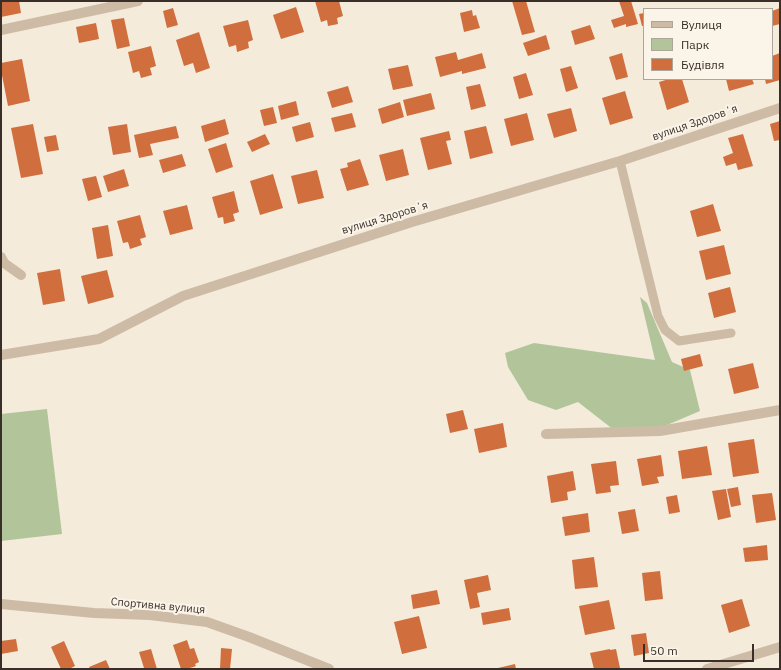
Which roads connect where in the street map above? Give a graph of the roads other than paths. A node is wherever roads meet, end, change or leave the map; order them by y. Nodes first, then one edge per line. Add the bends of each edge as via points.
1 (138, 1) edge
2 (1, 30) edge
3 (780, 108) edge
4 (620, 161) junction
5 (1, 257) edge
6 (21, 275) dead end
7 (731, 333) dead end
8 (1, 355) edge
9 (780, 410) edge
10 (546, 434) dead end
11 (1, 604) edge
12 (780, 647) edge
13 (329, 669) edge
14 (707, 669) edge

1 - 2 street
3 - 4 street, вулиця Здоровʼя
4 - 7 lane via 658,316 665,330 679,341
4 - 8 street, вулиця Здоровʼя via 412,222 183,296 99,339
5 - 6 street via 4,263
9 - 10 street via 660,432
11 - 13 street, Спортивна вулиця via 207,622
12 - 14 street

